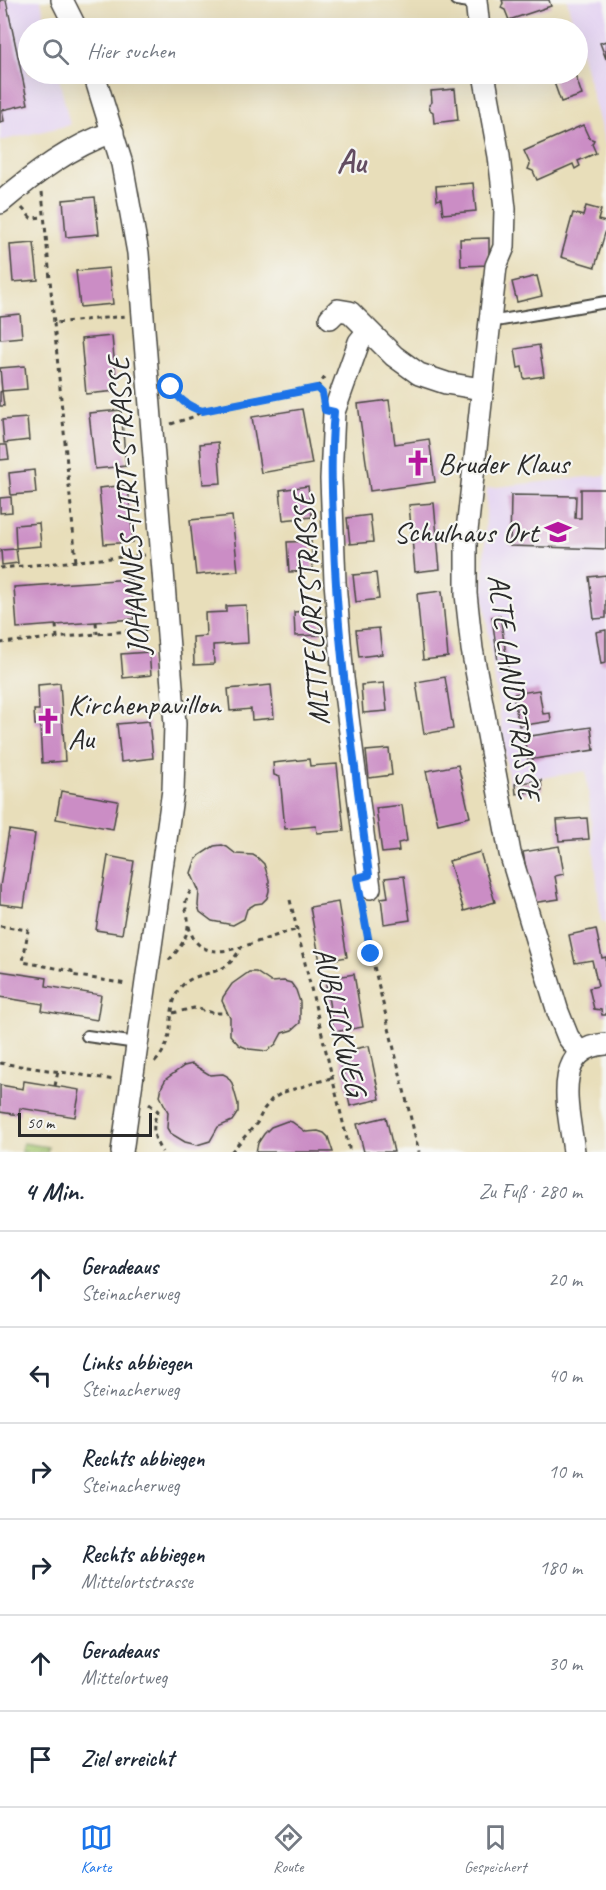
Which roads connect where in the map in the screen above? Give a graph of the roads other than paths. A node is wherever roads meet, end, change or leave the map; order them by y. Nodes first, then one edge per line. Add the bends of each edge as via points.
1 (62, 0) edge
2 (469, 1) edge
3 (71, 18) edge
4 (475, 18) edge
5 (97, 84) edge
6 (486, 84) edge
7 (113, 132) junction
8 (0, 203) edge
9 (606, 302) edge
10 (330, 318) dead end
11 (490, 322) junction
12 (368, 331) junction
13 (482, 389) junction
14 (366, 894) road end
15 (87, 1036) dead end
16 (137, 1043) junction
17 (606, 1044) edge
18 (580, 1053) junction
19 (122, 1152) edge
20 (574, 1152) edge

1 - 3 street
2 - 4 street
5 - 7 street, JOHANNES-HIRT-STRASSE
6 - 11 street, ALTE LANDSTRASSE via 506,209 504,248 496,266
7 - 8 street via 72,150
7 - 16 street, JOHANNES-HIRT-STRASSE via 138,253 175,724 173,790
9 - 11 lane
10 - 12 street via 338,310 350,312
11 - 13 street, ALTE LANDSTRASSE
12 - 13 street via 419,374
12 - 14 street, MITTELORTSTRASSE via 359,342 334,412 331,478 343,678
13 - 18 street, ALTE LANDSTRASSE via 466,540 472,649 510,853 558,1012
15 - 16 lane
16 - 19 street, JOHANNES-HIRT-STRASSE
17 - 18 street
18 - 20 street via 567,1077

